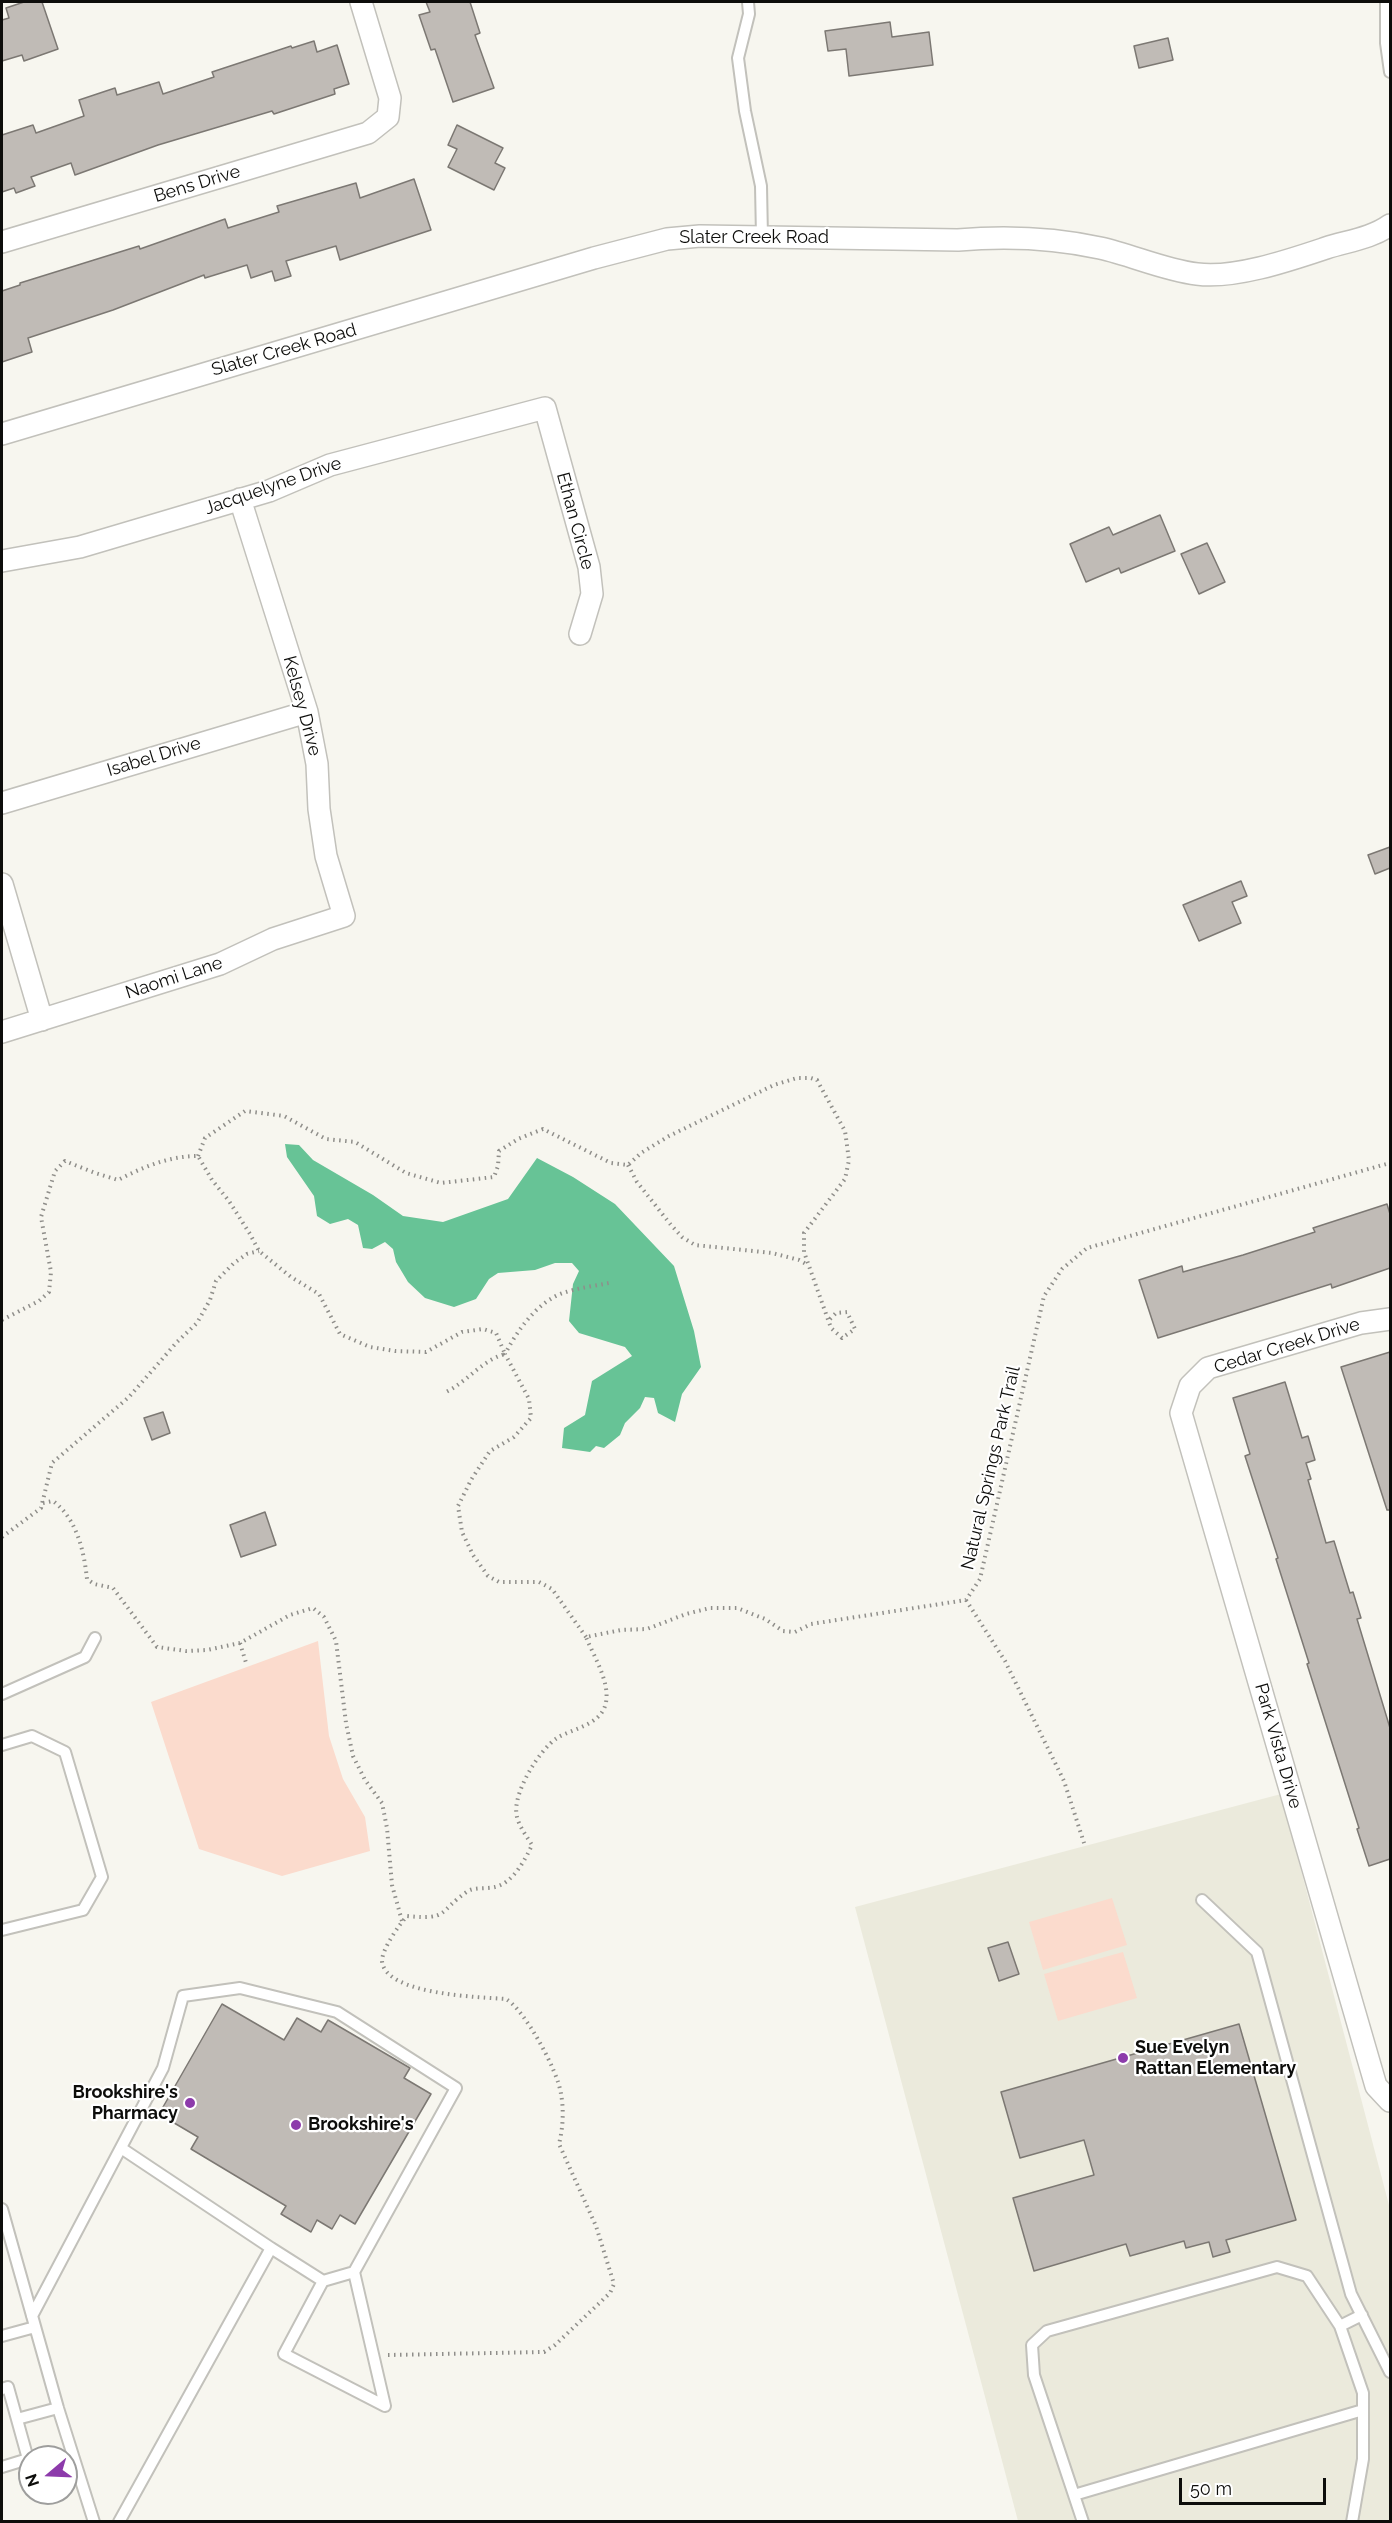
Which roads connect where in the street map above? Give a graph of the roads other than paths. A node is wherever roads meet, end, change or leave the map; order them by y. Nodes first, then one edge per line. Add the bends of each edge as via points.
1 (361, 2) edge
2 (748, 2) edge
3 (1386, 2) edge
4 (1390, 72) edge
5 (1387, 231) edge
6 (762, 237) junction
7 (2, 242) edge
8 (545, 408) joint
9 (2, 434) edge
10 (240, 499) junction
11 (2, 561) edge
12 (580, 634) dead end
13 (307, 712) junction
14 (2, 802) edge
15 (2, 884) edge
16 (344, 916) joint
17 (42, 1020) junction
18 (2, 1032) edge
19 (1390, 1319) edge
20 (1190, 1386) joint
21 (95, 1638) dead end
22 (2, 1694) edge
23 (2, 1745) edge
24 (1202, 1900) dead end
25 (2, 1930) edge
26 (1390, 2101) edge
27 (121, 2148) junction
28 (2, 2209) edge
29 (271, 2248) junction
30 (354, 2272) junction
31 (323, 2281) junction
32 (1362, 2315) junction
33 (34, 2322) junction
34 (1340, 2326) junction
35 (2, 2336) edge
36 (1390, 2372) edge
37 (2, 2388) edge
38 (58, 2408) junction
39 (1363, 2410) junction
40 (17, 2419) junction
41 (2, 2467) edge
42 (1074, 2495) junction
43 (94, 2522) edge
44 (119, 2522) edge
45 (1083, 2522) edge
46 (1352, 2522) edge

1 - 7 street, Bens Drive via 390,98 388,117 368,133
2 - 6 lane via 749,14 738,58 761,186
3 - 4 lane
5 - 6 street, Slater Creek Road via 1216,275 1177,270 1099,248 1060,242 998,237
6 - 9 street, Slater Creek Road via 667,239 582,261
8 - 10 street, Jacquelyne Drive via 330,465
8 - 12 street, Ethan Circle via 589,567 592,594
10 - 11 street, Jacquelyne Drive via 80,547
10 - 13 street, Kelsey Drive
13 - 14 street, Isabel Drive
13 - 16 street, Kelsey Drive via 317,764 326,856
15 - 17 street
16 - 17 street, Naomi Lane via 273,939 220,964
17 - 18 street, Naomi Lane
19 - 20 street, Cedar Creek Drive via 1361,1323 1208,1368
20 - 26 street, Park Vista Drive via 1181,1413 1377,2086
21 - 22 lane via 85,1657
23 - 25 lane via 32,1736 65,1752 102,1877 82,1910
24 - 32 lane via 1257,1952 1325,2205 1351,2294
27 - 29 lane
27 - 30 lane via 163,2068 183,1996 240,1988 337,2012 456,2088
27 - 33 lane
28 - 33 lane
29 - 31 lane
29 - 44 lane
30 - 31 lane
30 - 31 lane via 385,2406 284,2354
32 - 34 lane
32 - 36 lane
33 - 35 lane
33 - 38 lane
34 - 39 lane via 1363,2393
34 - 42 lane via 1307,2276 1277,2267 1047,2331 1032,2345 1034,2375
37 - 40 lane via 8,2386
38 - 40 lane
38 - 43 lane
39 - 42 lane
39 - 46 lane via 1363,2459
40 - 41 lane via 28,2459
42 - 45 lane

